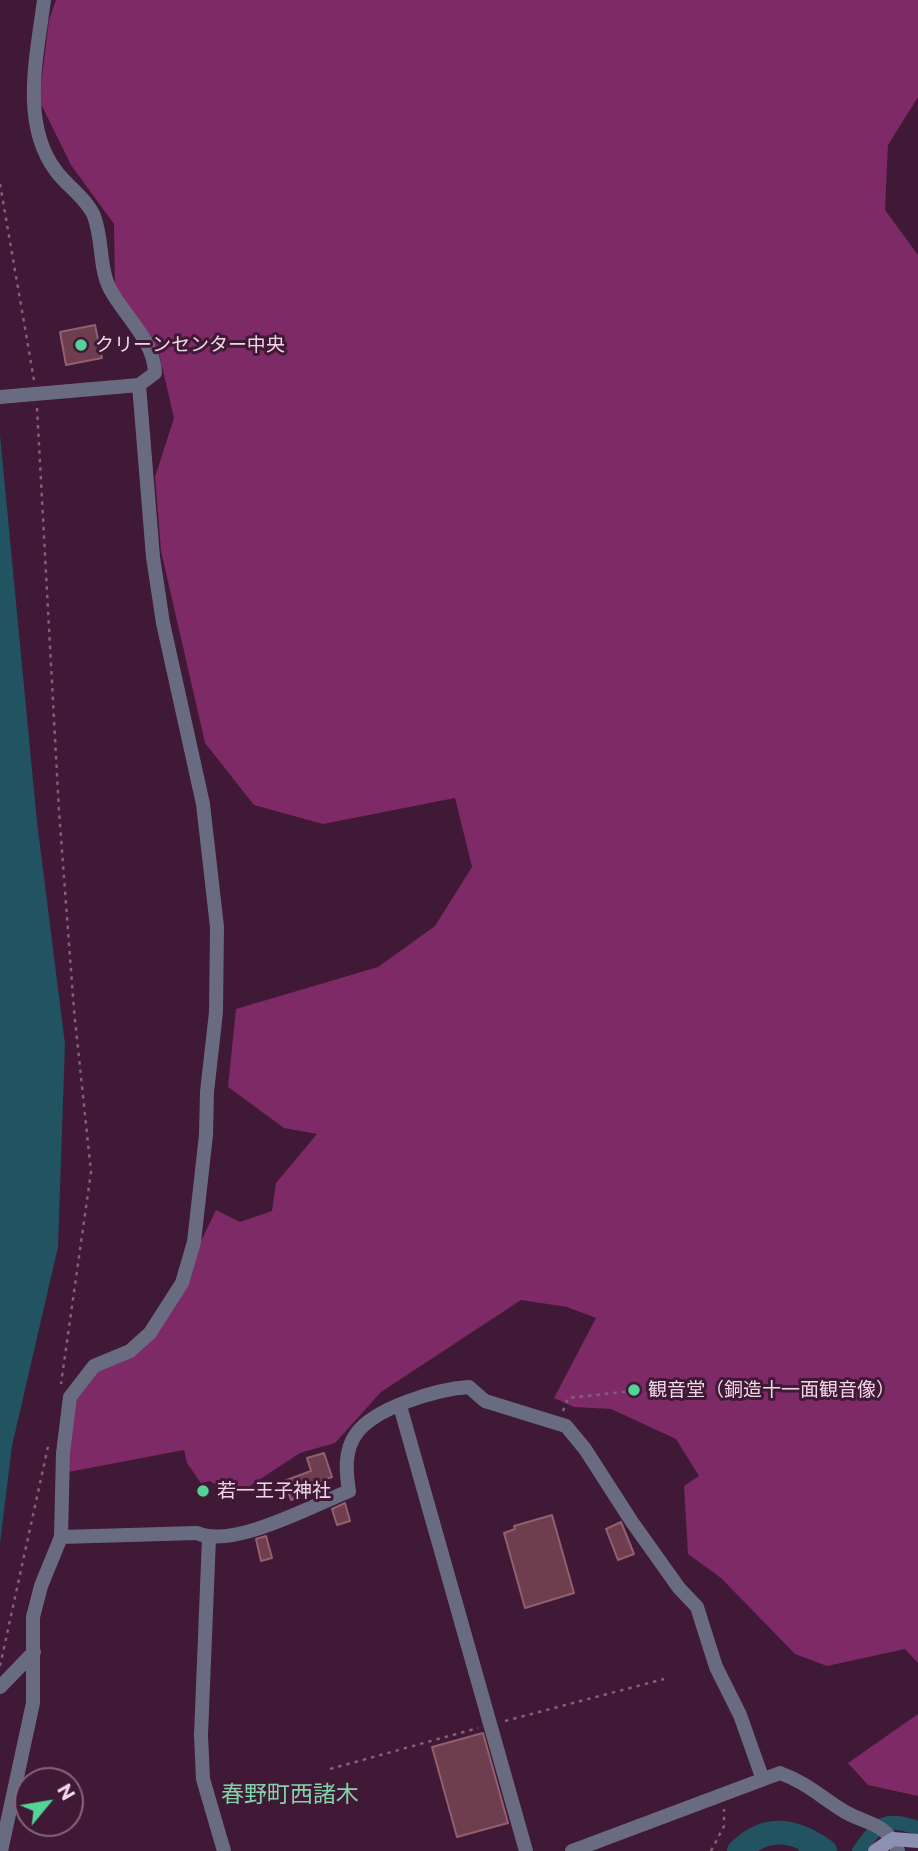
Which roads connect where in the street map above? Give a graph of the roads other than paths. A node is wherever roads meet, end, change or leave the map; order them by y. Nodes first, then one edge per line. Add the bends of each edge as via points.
1 (44, 0) edge
2 (139, 385) junction
3 (0, 397) edge
4 (400, 1406) junction
5 (61, 1537) junction
6 (209, 1538) junction
7 (34, 1653) junction
8 (0, 1687) edge
9 (762, 1777) junction
10 (918, 1841) edge
11 (895, 1845) edge
12 (1, 1851) edge
13 (224, 1851) edge
14 (526, 1851) edge
15 (572, 1851) edge
16 (875, 1851) edge

1 - 2 street via 33,109 40,144 92,213 101,239 106,281 154,360 155,373
2 - 3 street
2 - 5 street via 153,557 212,867 216,1012 206,1135 188,1263 182,1283 150,1333 130,1351 94,1366 69,1397
4 - 6 street via 371,1419 355,1435 345,1463 349,1492 260,1527
4 - 9 street via 451,1388 468,1387 485,1401 566,1426 697,1608
4 - 14 street
5 - 6 street via 197,1533
5 - 7 street via 33,1617
6 - 13 street via 203,1779
7 - 8 street
7 - 12 street via 33,1703
9 - 11 street via 780,1773 804,1782 844,1812 878,1826
9 - 15 street
10 - 11 main road
11 - 16 main road

